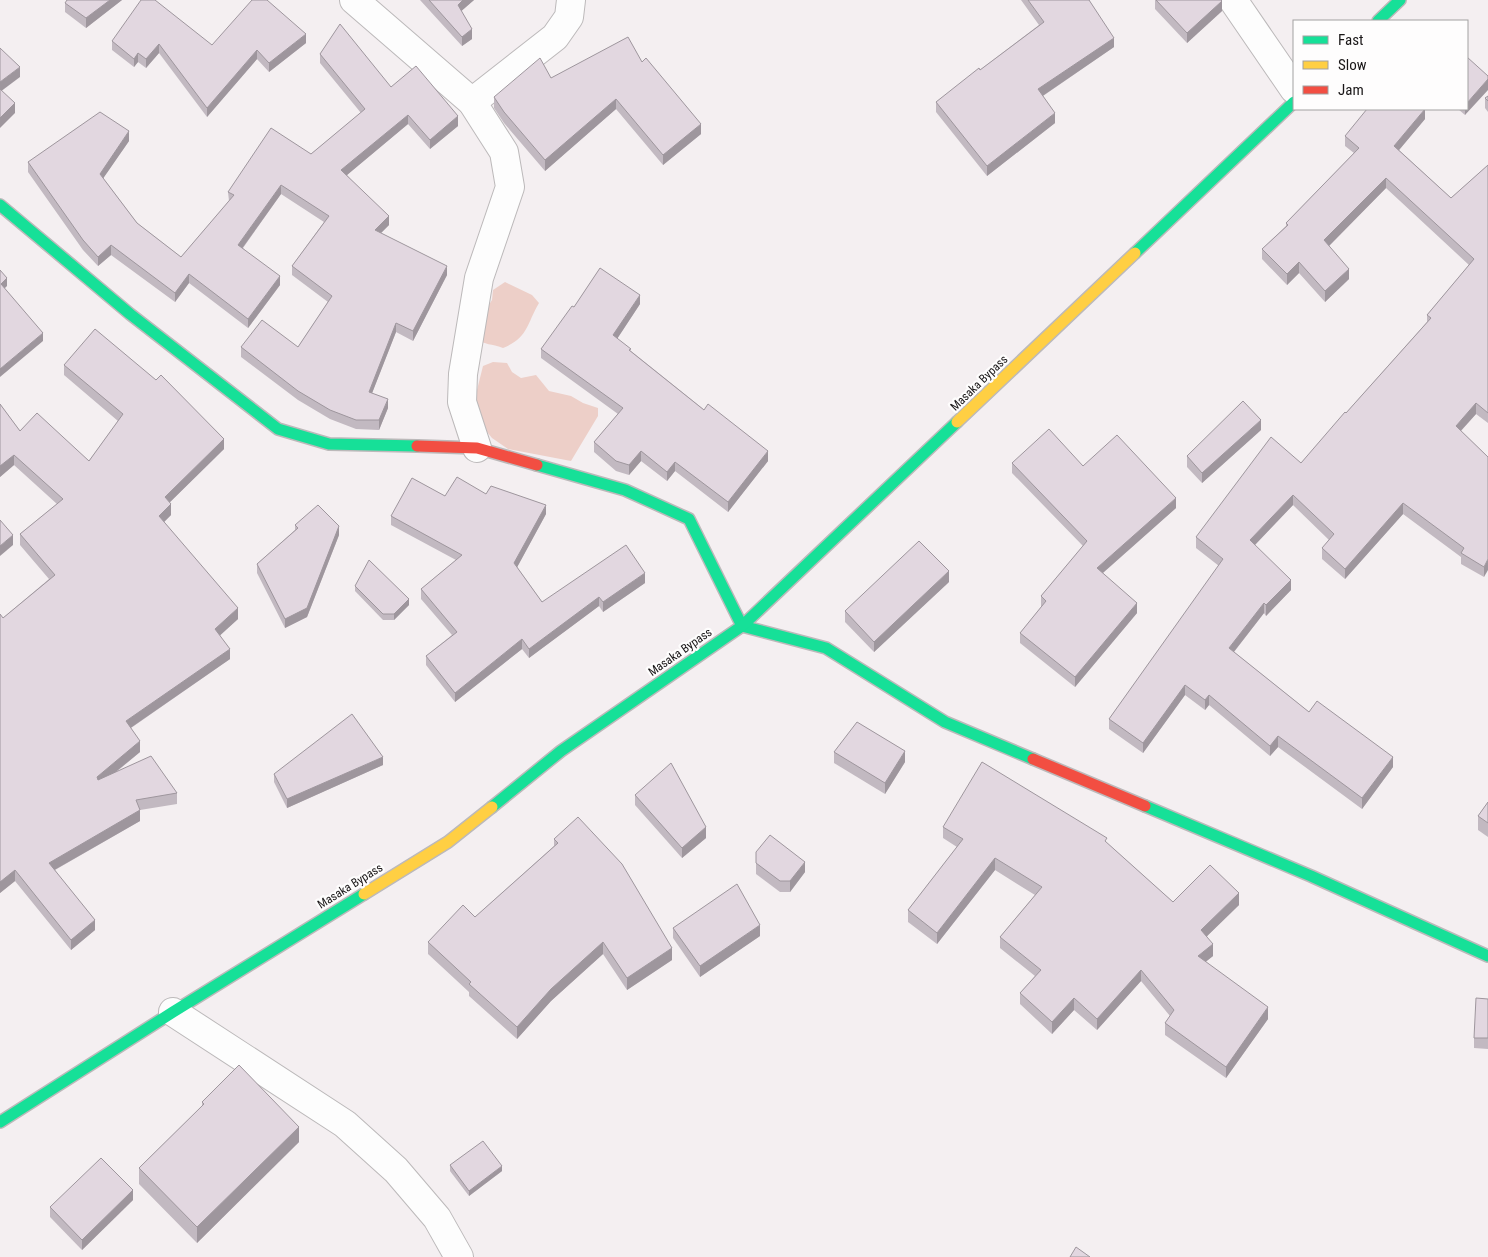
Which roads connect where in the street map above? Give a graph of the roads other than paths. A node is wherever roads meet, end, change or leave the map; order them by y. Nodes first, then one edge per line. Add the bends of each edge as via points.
1 (354, 0) edge
2 (571, 0) edge
3 (1233, 0) edge
4 (1400, 0) edge
5 (1379, 20) edge
6 (1293, 88) edge
7 (472, 102) junction
8 (1293, 103) edge
9 (0, 205) edge
10 (477, 448) junction
11 (742, 626) junction
12 (1488, 956) edge
13 (173, 1012) junction
14 (0, 1122) edge
15 (459, 1257) edge

1 - 7 street
2 - 7 street via 569,17 555,37
3 - 6 street
4 - 5 main road
7 - 10 street via 504,152 510,187 479,278 463,374 462,402
8 - 11 main road, Masaka Bypass
9 - 10 main road via 130,314 278,429 329,444
10 - 11 main road via 625,490 689,519
11 - 12 main road via 826,648 945,722 1311,876
11 - 13 main road, Masaka Bypass via 561,751 448,842
13 - 14 main road, Masaka Bypass
13 - 15 street via 345,1124 396,1170 432,1211

